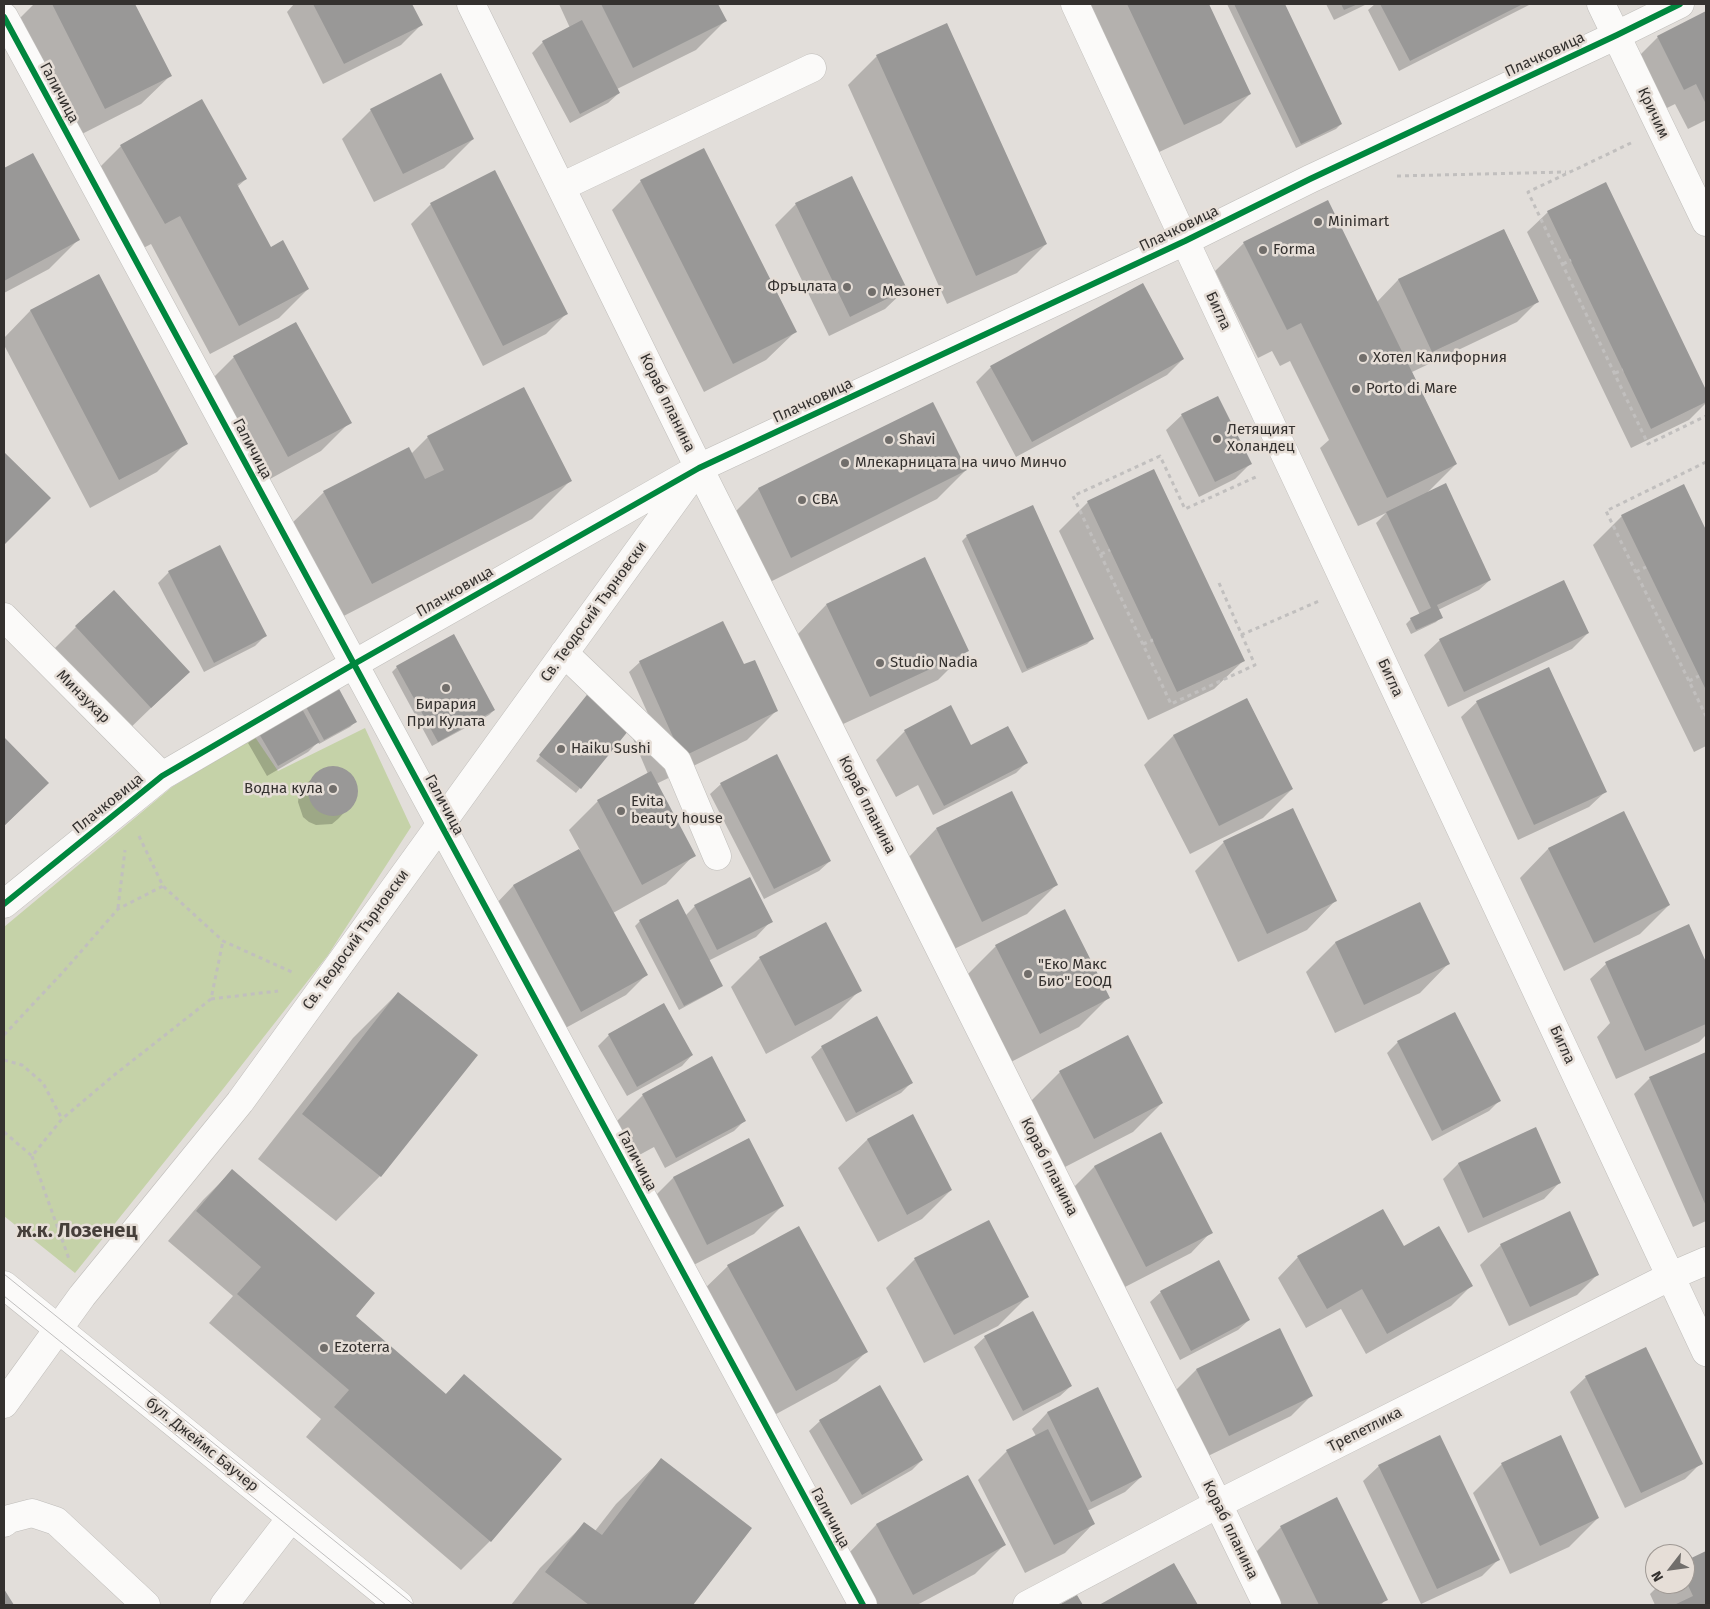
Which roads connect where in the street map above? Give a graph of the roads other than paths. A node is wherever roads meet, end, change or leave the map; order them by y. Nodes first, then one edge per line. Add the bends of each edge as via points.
1 (472, 4) edge
2 (1075, 4) edge
3 (1601, 4) edge
4 (1680, 4) edge
5 (4, 17) edge
6 (1617, 36) junction
7 (812, 68) dead end
8 (561, 187) junction
9 (1706, 222) edge
10 (1185, 241) junction
11 (699, 468) junction
12 (4, 617) edge
13 (564, 653) junction
14 (354, 664) junction
15 (162, 776) junction
16 (440, 824) junction
17 (717, 856) dead end
18 (4, 904) edge
19 (1706, 1260) edge
20 (1671, 1276) junction
21 (4, 1285) edge
22 (58, 1329) junction
23 (1706, 1352) edge
24 (4, 1404) edge
25 (1218, 1504) junction
26 (291, 1518) junction
27 (4, 1523) edge
28 (146, 1605) edge
29 (224, 1605) edge
30 (399, 1605) edge
31 (863, 1605) edge
32 (1027, 1605) edge
33 (1267, 1605) edge

1 - 8 street, Кораб планина
2 - 10 street, Бигла
3 - 6 street, Кричим
4 - 6 street, Плачковица
5 - 14 street, Галичица
6 - 9 street, Кричим
6 - 10 street, Плачковица
7 - 8 street
8 - 11 street, Кораб планина
10 - 11 street, Плачковица
10 - 20 street, Бигла
11 - 13 street, Св. Теодосий Търновски
11 - 14 street, Плачковица
11 - 25 street, Кораб планина
12 - 15 street, Минзухар
13 - 16 street, Св. Теодосий Търновски
13 - 17 street via 677,761
14 - 15 street, Плачковица
14 - 16 street, Галичица
15 - 18 street, Плачковица via 130,808
16 - 22 street, Св. Теодосий Търновски via 240,1102
16 - 31 street, Галичица
19 - 20 street, Трепетлика
20 - 23 street, Бигла
20 - 25 street, Трепетлика
21 - 22 street, бул. Джеймс Баучер
22 - 24 street, Св. Теодосий Търновски
22 - 26 street, бул. Джеймс Баучер
25 - 32 street, Трепетлика
25 - 33 street, Кораб планина
26 - 29 street
26 - 30 street, бул. Джеймс Баучер
27 - 28 street via 32,1513 56,1521

